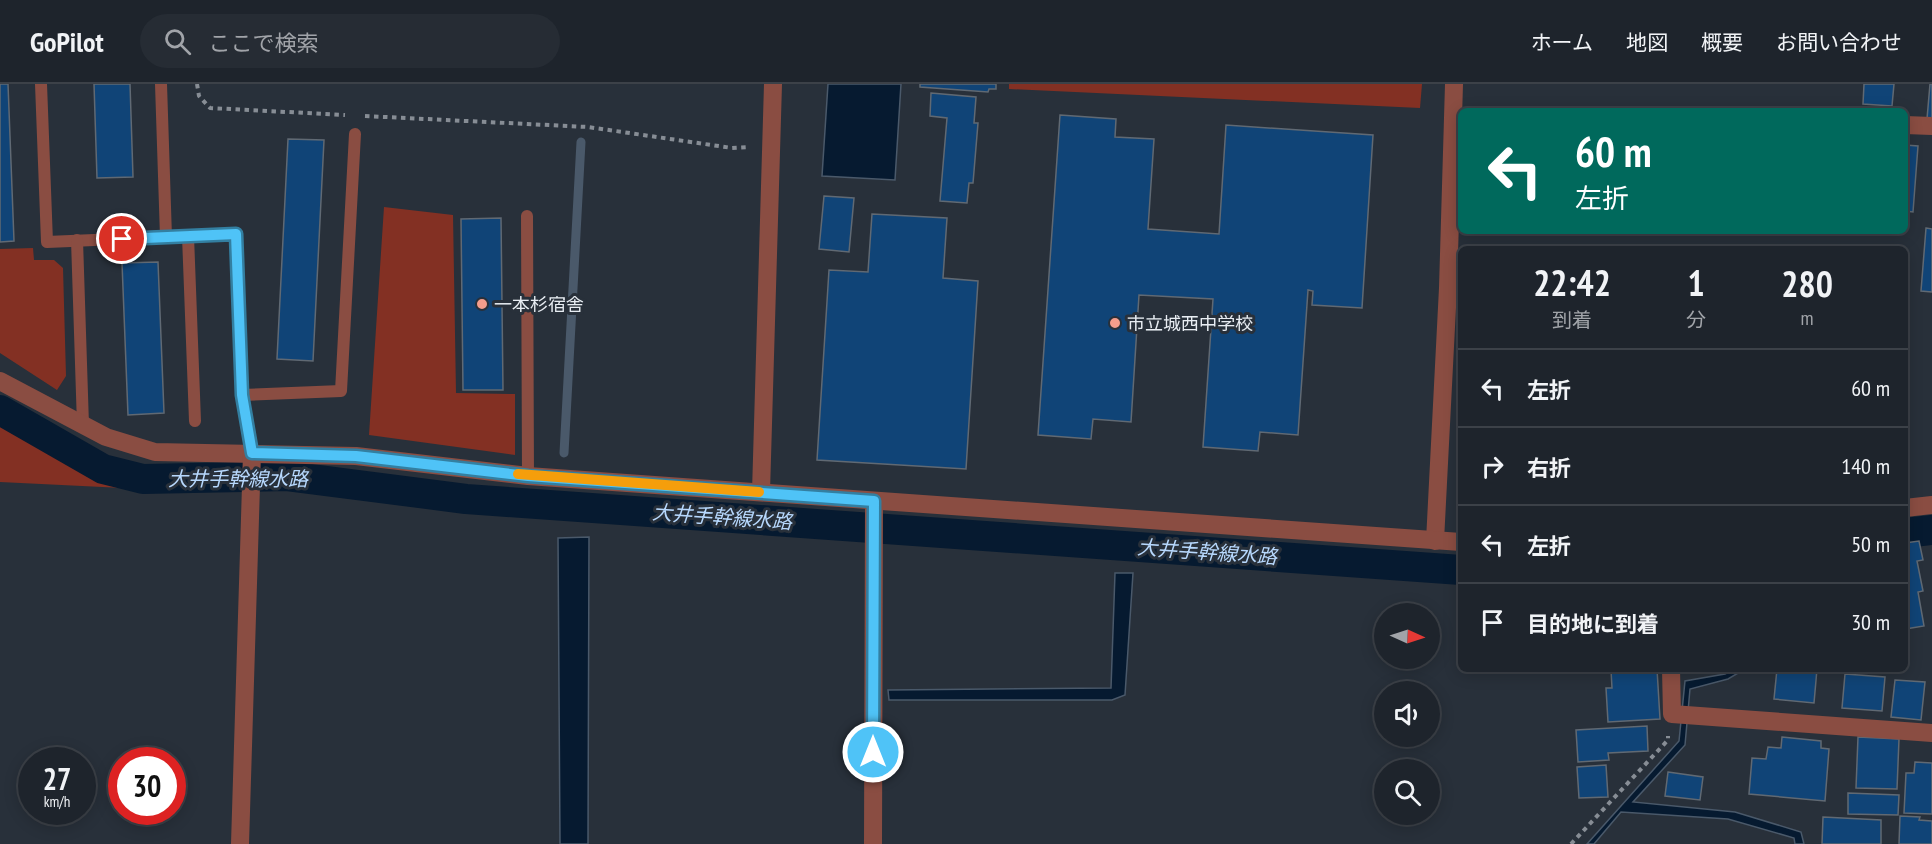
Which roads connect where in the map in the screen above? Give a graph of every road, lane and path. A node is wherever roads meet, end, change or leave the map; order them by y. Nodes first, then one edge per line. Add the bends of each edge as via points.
1 (41, 84) edge
2 (161, 84) edge
3 (197, 84) edge
4 (773, 84) edge
5 (1454, 84) edge
6 (352, 115) dead end
7 (364, 116) dead end
8 (1908, 125) edge
9 (1932, 126) edge
10 (355, 134) dead end
11 (771, 146) junction
12 (527, 216) dead end
13 (188, 236) junction
14 (166, 237) junction
15 (77, 240) junction
16 (0, 381) edge
17 (242, 395) junction
18 (195, 421) dead end
19 (83, 424) junction
20 (252, 458) junction
21 (528, 476) junction
22 (761, 492) junction
23 (1932, 505) edge
24 (874, 507) junction
25 (1908, 508) edge
26 (1435, 541) junction
27 (1458, 542) edge
28 (1672, 672) edge
29 (1681, 715) junction
30 (1932, 733) edge
31 (240, 844) edge
32 (873, 844) edge
33 (1571, 844) edge

1 - 15 lane via 47,242
2 - 14 lane
3 - 6 path via 198,96 210,108
4 - 11 street
5 - 26 street
7 - 11 path via 588,127 732,148
8 - 9 street
10 - 17 lane via 341,391
11 - 22 street
12 - 21 lane
13 - 14 lane
13 - 17 lane via 236,234
13 - 18 lane
14 - 15 lane
15 - 19 lane
16 - 19 street
17 - 20 lane
19 - 20 street via 106,437 155,452
20 - 21 street via 356,456
20 - 31 street
21 - 22 street
22 - 24 street
23 - 25 street
24 - 26 street
24 - 32 street
26 - 27 street
28 - 29 street
29 - 30 street
29 - 33 path via 1668,740

